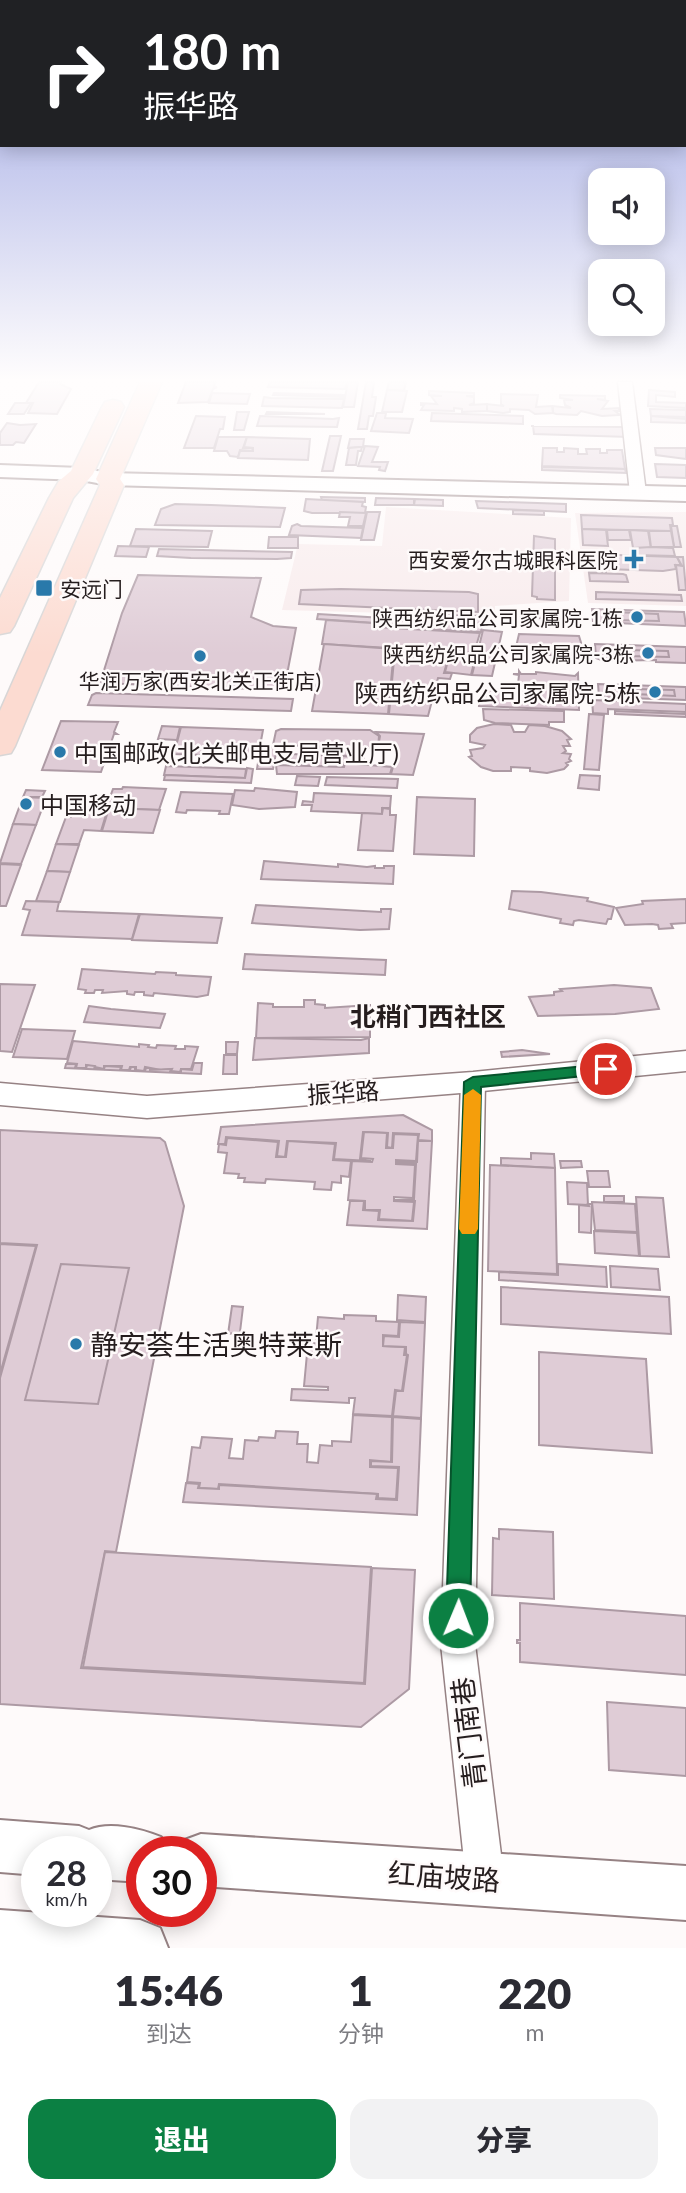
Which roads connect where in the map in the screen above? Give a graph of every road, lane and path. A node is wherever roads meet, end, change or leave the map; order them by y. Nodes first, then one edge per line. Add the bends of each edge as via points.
1 (16, 473) edge
2 (78, 473) edge
3 (114, 473) edge
4 (636, 473) edge
5 (74, 480) junction
6 (110, 482) junction
7 (0, 484) edge
8 (638, 493) junction
9 (686, 494) edge
10 (686, 501) edge
11 (0, 626) edge
12 (0, 746) edge
13 (686, 1061) edge
14 (473, 1082) junction
15 (0, 1094) edge
16 (0, 1846) edge
17 (21, 1848) edge
18 (217, 1861) edge
19 (485, 1879) junction
20 (686, 1893) edge
21 (0, 1938) edge
22 (140, 1948) edge

1 - 5 main road
2 - 5 main road
3 - 6 main road
4 - 8 street
5 - 6 main road
5 - 7 main road
5 - 11 main road
6 - 8 main road
6 - 10 main road
6 - 12 main road
8 - 9 main road
13 - 14 street, 振华路
14 - 15 street, 振华路 via 147,1107
14 - 19 street, 青门南巷 via 458,1644
16 - 17 main road
18 - 19 main road, 红庙坡路
19 - 20 main road, 红庙坡路
21 - 22 main road

